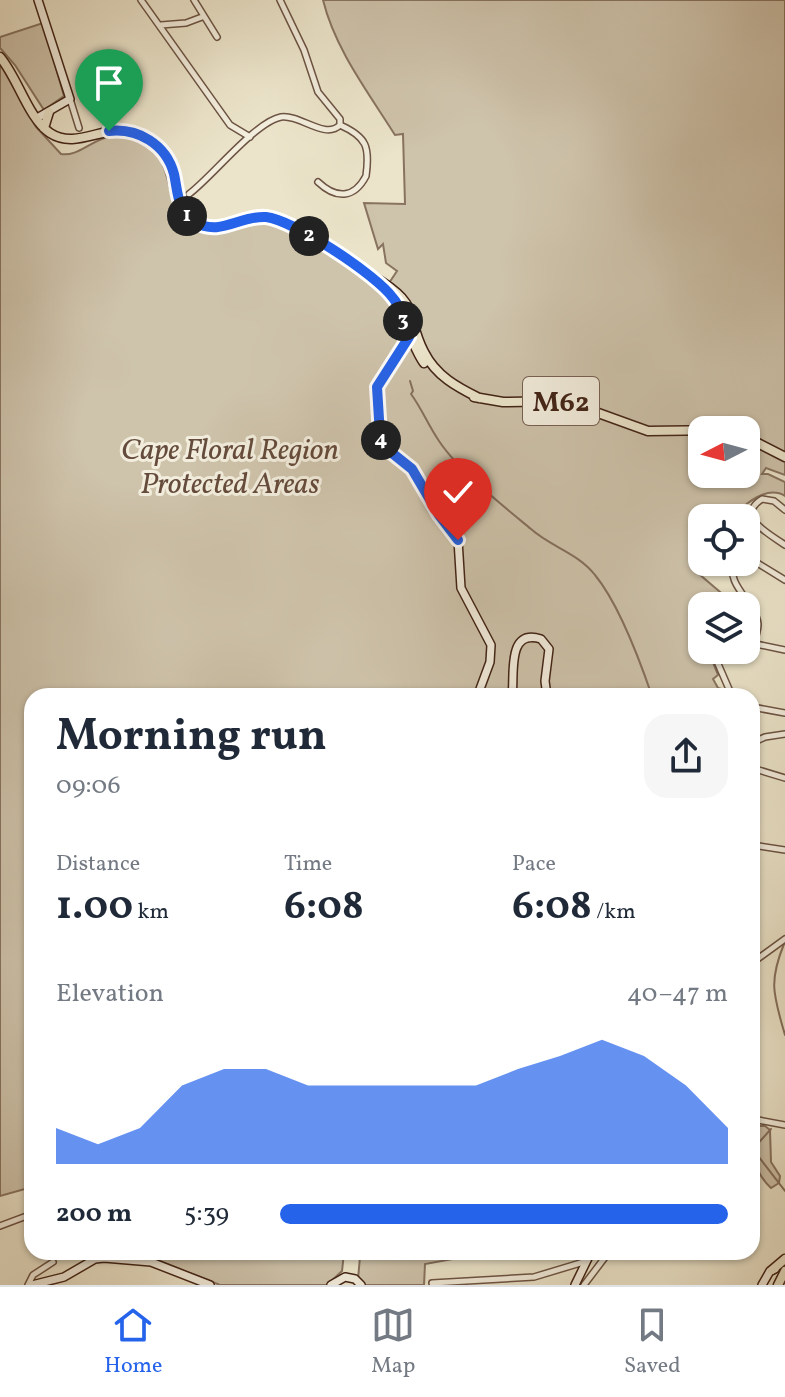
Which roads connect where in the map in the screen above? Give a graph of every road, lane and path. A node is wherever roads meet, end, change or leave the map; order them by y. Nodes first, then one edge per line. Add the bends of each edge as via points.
1 (38, 0) edge
2 (141, 0) edge
3 (194, 0) edge
4 (280, 0) edge
5 (202, 17) junction
6 (161, 25) junction
7 (217, 37) dead end
8 (0, 57) edge
9 (70, 99) junction
10 (49, 112) junction
11 (37, 118) junction
12 (340, 125) junction
13 (44, 128) junction
14 (79, 128) dead end
15 (250, 137) junction
16 (318, 182) dead end
17 (189, 194) dead end
18 (371, 277) junction
19 (408, 320) junction
20 (409, 337) junction
21 (479, 398) junction
22 (688, 430) edge
23 (760, 444) edge
24 (785, 457) edge
25 (785, 510) edge
26 (785, 545) edge
27 (760, 565) edge
28 (785, 580) edge
29 (760, 645) edge
30 (785, 650) edge
31 (718, 664) edge
32 (480, 688) edge
33 (513, 688) edge
34 (546, 688) edge
35 (729, 688) edge
36 (760, 708) edge
37 (785, 713) edge
38 (785, 734) edge
39 (760, 739) edge
40 (760, 770) edge
41 (785, 778) edge
42 (760, 846) edge
43 (785, 850) edge
44 (785, 939) edge
45 (760, 957) edge
46 (760, 1120) edge
47 (785, 1125) edge
48 (24, 1217) edge
49 (0, 1226) edge
50 (785, 1259) edge
51 (93, 1260) edge
52 (128, 1260) edge
53 (603, 1260) edge
54 (587, 1261) joint
55 (53, 1262) dead end
56 (772, 1270) junction
57 (785, 1272) edge
58 (432, 1283) edge
59 (30, 1285) edge
60 (210, 1285) edge
61 (331, 1285) edge
62 (361, 1285) edge
63 (575, 1285) edge
64 (584, 1285) edge
65 (762, 1285) edge
66 (778, 1285) edge

1 - 9 main road
2 - 6 street
3 - 5 street
4 - 12 street via 318,92
5 - 6 street
5 - 7 street
6 - 15 street via 230,125
8 - 11 main road
9 - 10 main road
9 - 14 street
10 - 11 main road
10 - 13 main road
11 - 13 main road
12 - 15 street via 326,130 279,118
12 - 16 street via 365,141 366,176 345,196
13 - 18 main road, M62 via 71,139 118,130 143,135 167,158 179,203 193,221 217,228 253,217 275,219
15 - 17 street
18 - 19 main road, M62
18 - 19 main road, M62 via 409,306 404,307
19 - 20 main road, M62
19 - 21 main road, M62 via 436,371
20 - 21 main road, M62 via 439,379
20 - 32 main road via 377,387 380,435 387,449 412,469 458,540 462,590 491,645
21 - 22 main road, M62 via 565,401 648,431
23 - 24 main road
25 - 26 street via 762,499 751,515 755,524
27 - 28 street
29 - 30 street
31 - 35 street
33 - 34 main road via 516,647 534,637 549,649
36 - 37 street
38 - 39 street
40 - 41 street
42 - 43 street
44 - 45 street
46 - 47 street
48 - 49 street
50 - 56 main road
51 - 59 main road via 64,1277
52 - 60 main road via 151,1262
53 - 64 street
54 - 58 street via 534,1277
54 - 63 main road
55 - 59 street via 33,1275
56 - 57 main road
56 - 65 main road
57 - 66 main road
61 - 62 main road via 345,1277

